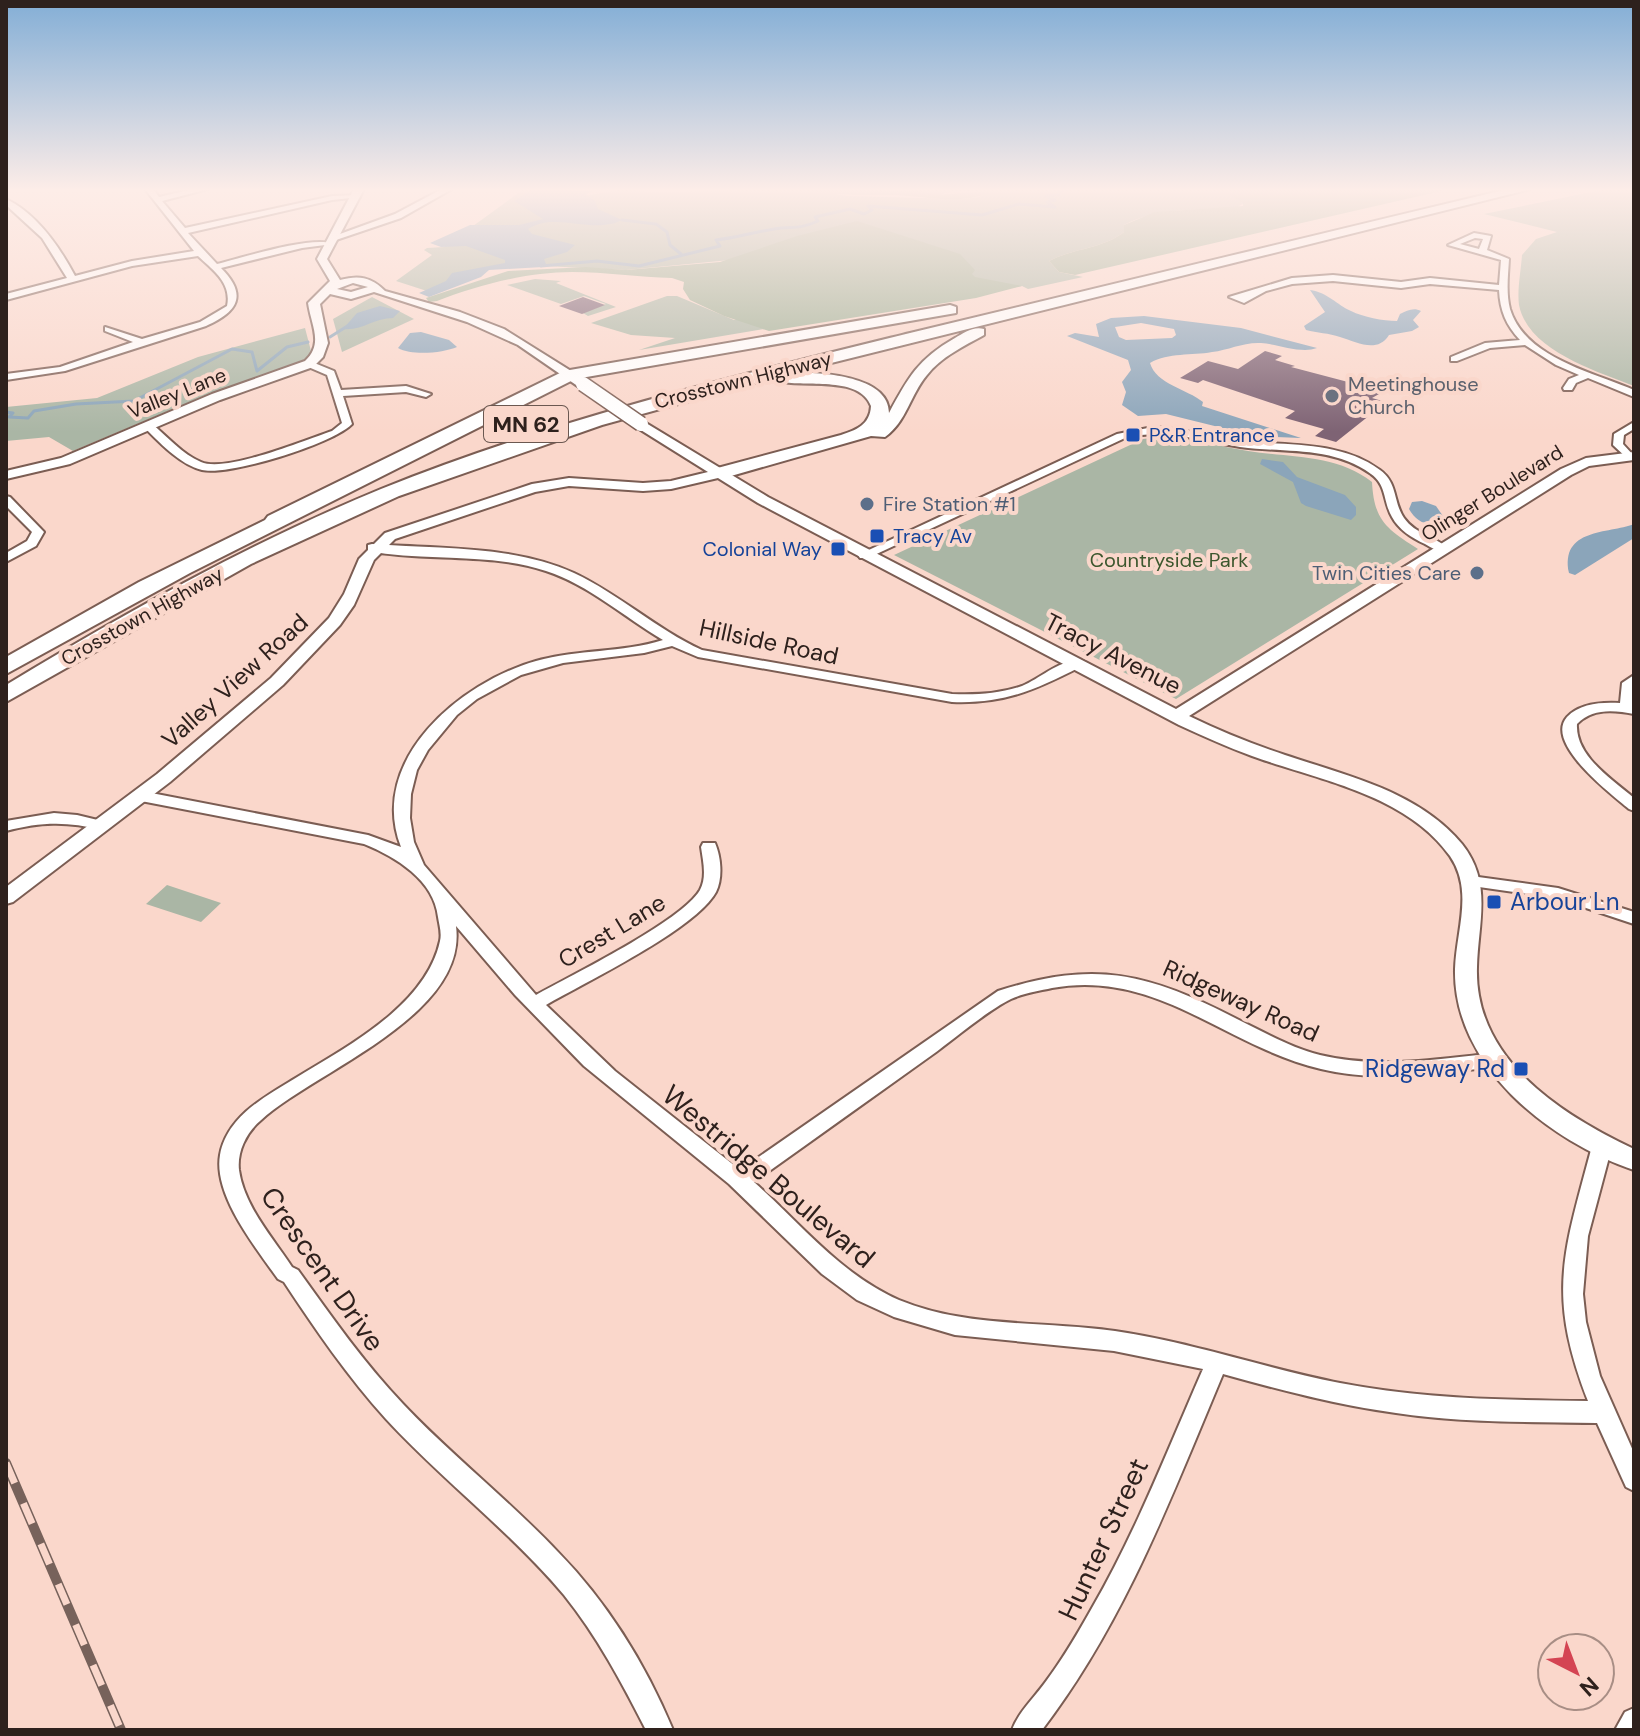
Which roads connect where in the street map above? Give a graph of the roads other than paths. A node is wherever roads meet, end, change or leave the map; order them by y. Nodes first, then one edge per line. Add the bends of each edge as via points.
1 (67, 270) edge
2 (111, 270) edge
3 (219, 270) edge
4 (327, 270) edge
5 (335, 270) edge
6 (1146, 270) edge
7 (1192, 270) edge
8 (1505, 270) edge
9 (1155, 279) junction
10 (360, 280) junction
11 (73, 281) junction
12 (1084, 285) junction
13 (374, 286) junction
14 (331, 288) junction
15 (1504, 288) junction
16 (1262, 290) dead end
17 (356, 295) junction
18 (6, 297) edge
19 (407, 301) junction
20 (316, 314) junction
21 (108, 329) dead end
22 (143, 342) junction
23 (1528, 342) junction
24 (1454, 359) dead end
25 (309, 364) junction
26 (1587, 375) junction
27 (6, 377) edge
28 (576, 380) junction
29 (1568, 388) dead end
30 (336, 393) junction
31 (426, 394) dead end
32 (1634, 394) edge
33 (1634, 425) edge
34 (148, 426) junction
35 (533, 439) junction
36 (1632, 457) edge
37 (717, 474) junction
38 (6, 475) edge
39 (6, 499) edge
40 (372, 548) junction
41 (1443, 549) junction
42 (207, 555) junction
43 (864, 555) junction
44 (6, 558) edge
45 (671, 642) junction
46 (1075, 664) junction
47 (6, 667) edge
48 (1634, 679) edge
49 (6, 695) edge
50 (1631, 709) edge
51 (1177, 716) junction
52 (141, 796) junction
53 (1634, 806) edge
54 (101, 825) junction
55 (6, 826) edge
56 (709, 847) dead end
57 (1471, 881) junction
58 (430, 882) junction
59 (6, 897) edge
60 (1634, 918) edge
61 (536, 1003) junction
62 (1496, 1060) junction
63 (1602, 1146) junction
64 (1634, 1160) edge
65 (740, 1181) junction
66 (1217, 1363) junction
67 (1605, 1412) junction
68 (1634, 1479) edge
69 (1634, 1721) edge
70 (660, 1730) edge
71 (1025, 1730) edge
72 (1628, 1730) edge

1 - 11 street
2 - 11 street
3 - 22 street via 232,289 231,307 205,324
4 - 14 street via 335,281
5 - 10 street
6 - 12 highway, Crosstown Highway / MN 62
7 - 9 highway, Crosstown Highway / MN 62
8 - 15 street
9 - 35 highway, Crosstown Highway / MN 62 via 698,390
9 - 37 highway via 996,325 950,347 919,374 882,432
10 - 13 street, Tracy Avenue
10 - 14 street
11 - 18 street
12 - 28 highway
12 - 42 highway, Crosstown Highway / MN 62 via 580,406 378,477
13 - 17 street
13 - 19 street, Tracy Avenue
14 - 17 street, Tracy Avenue via 335,294
14 - 20 street via 314,303
15 - 16 street via 1333,278
15 - 23 street via 1509,320
17 - 19 street, Tracy Avenue
17 - 20 street via 324,304
19 - 28 street, Tracy Avenue via 500,331
20 - 25 street via 324,345
21 - 22 street
22 - 27 street via 73,368
23 - 24 street via 1488,345
23 - 26 street
25 - 30 street via 329,370
25 - 34 street, Valley Lane
26 - 29 street
26 - 32 street
28 - 37 street, Tracy Avenue, bridge
28 - 42 highway
30 - 31 street via 406,389
30 - 34 street via 347,424 344,429 236,465 198,464
33 - 36 street via 1619,434 1618,445
34 - 38 street, Valley Lane via 65,461
35 - 37 highway via 785,378 839,381 879,401 877,422 864,432
35 - 49 highway, Crosstown Highway / MN 62 via 389,493 274,545 141,614
36 - 41 street, Olinger Boulevard via 1586,462
37 - 40 street via 671,485 569,482 532,488 390,536
37 - 43 street, Tracy Avenue
39 - 44 street via 38,532 32,543
40 - 45 street, Hillside Road via 549,568
40 - 52 street, Valley View Road via 344,608 311,648
41 - 43 street via 1403,524 1386,481 1367,466 1313,450 1235,443 1165,429 1121,436
41 - 51 street, Olinger Boulevard
42 - 47 highway, Crosstown Highway / MN 62
43 - 46 street, Tracy Avenue
45 - 46 street, Hillside Road via 721,658 952,698 978,699 1026,689
45 - 58 street, Crescent Drive via 645,651 561,659 531,668 453,712 415,757 401,807 414,858
46 - 51 street, Tracy Avenue
48 - 50 street via 1629,683
50 - 53 street via 1608,707 1578,714 1567,732 1579,754
51 - 57 street, Tracy Avenue via 1415,813 1456,850
52 - 54 street, Valley View Road
52 - 58 street, Westridge Boulevard via 368,840 394,850
54 - 55 street via 74,817 28,819
54 - 59 street, Valley View Road
56 - 61 street, Crest Lane via 715,876 696,906
57 - 60 street via 1558,893
57 - 62 street, Tracy Avenue via 1474,914 1466,993 1472,1018
58 - 61 street, Westridge Boulevard
58 - 70 street, Crescent Drive via 451,919 451,942 429,988 398,1018 252,1116 229,1157 230,1177 285,1273 361,1373 593,1612
61 - 65 street, Westridge Boulevard via 635,1100
62 - 63 street, Tracy Avenue via 1535,1100
62 - 65 street, Ridgeway Road via 1386,1069 1319,1062 1162,990 1129,981 1064,978 1004,995
63 - 64 street, Tracy Avenue
63 - 67 street via 1572,1269 1573,1312 1584,1360
65 - 66 street, Westridge Boulevard via 828,1268 866,1294 914,1314 963,1328 1113,1341
66 - 67 street, Westridge Boulevard via 1307,1387 1430,1408
66 - 71 street, Hunter Street via 1095,1630
67 - 68 street
69 - 72 street

